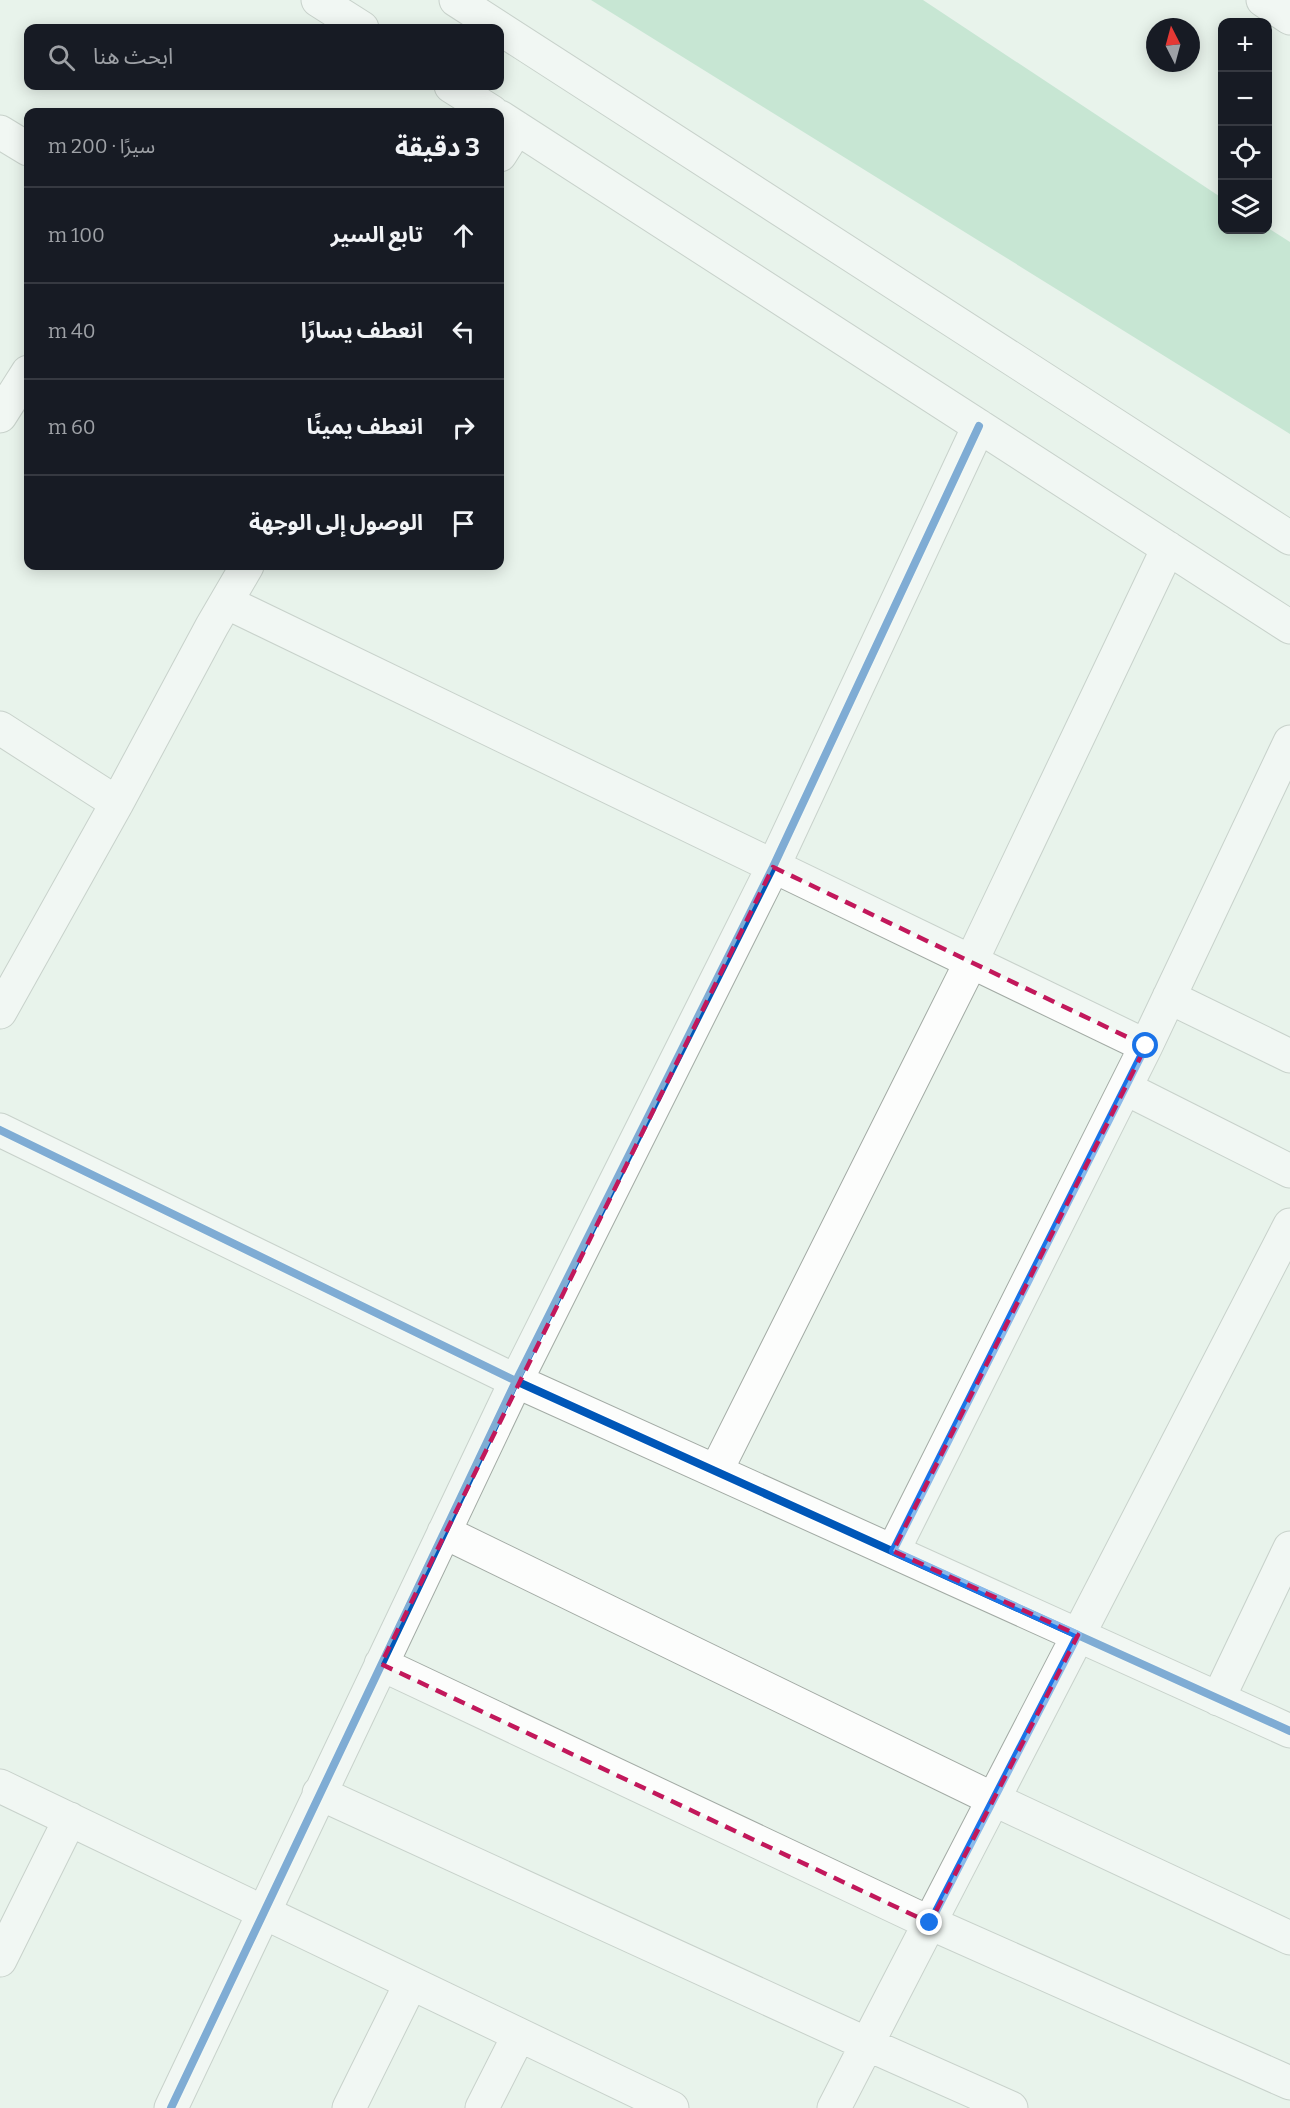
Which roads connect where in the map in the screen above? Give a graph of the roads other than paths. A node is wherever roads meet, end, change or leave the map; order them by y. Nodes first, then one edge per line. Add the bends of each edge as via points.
1 (318, 0) edge
2 (456, 0) edge
3 (1263, 0) edge
4 (1290, 18) edge
5 (356, 24) edge
6 (493, 24) edge
7 (504, 31) edge
8 (455, 90) edge
9 (477, 108) edge
10 (504, 129) edge
11 (0, 132) edge
12 (24, 147) edge
13 (24, 378) edge
14 (0, 416) edge
15 (979, 426) junction
16 (1290, 538) edge
17 (1168, 549) junction
18 (245, 570) edge
19 (226, 603) junction
20 (1290, 627) edge
21 (0, 728) edge
22 (1290, 742) edge
23 (117, 803) junction
24 (773, 867) junction
25 (971, 962) junction
26 (1169, 997) junction
27 (0, 1012) edge
28 (1146, 1046) junction
29 (1290, 1056) edge
30 (1125, 1088) junction
31 (0, 1130) edge
32 (1290, 1171) edge
33 (1290, 1225) edge
34 (516, 1381) junction
35 (716, 1471) junction
36 (444, 1532) junction
37 (1290, 1548) edge
38 (893, 1551) junction
39 (1078, 1635) junction
40 (381, 1664) junction
41 (1218, 1699) junction
42 (1290, 1731) edge
43 (0, 1786) edge
44 (319, 1793) junction
45 (993, 1799) junction
46 (70, 1820) junction
47 (262, 1912) junction
48 (930, 1923) junction
49 (1290, 1938) edge
50 (0, 1960) edge
51 (411, 1983) junction
52 (519, 2035) junction
53 (867, 2044) junction
54 (1290, 2083) edge
55 (667, 2107) edge
56 (171, 2108) edge
57 (349, 2108) edge
58 (482, 2108) edge
59 (834, 2108) edge
60 (1011, 2108) edge

1 - 5 street
2 - 6 street
3 - 4 street
7 - 16 street
8 - 9 street
10 - 15 street
11 - 12 street
13 - 14 street
15 - 17 street
15 - 24 street
17 - 20 street
17 - 25 street
18 - 19 street
19 - 23 street
19 - 24 street
21 - 23 street
22 - 26 street
23 - 27 street
24 - 25 street
24 - 34 street
25 - 28 street
25 - 35 street
26 - 28 street
26 - 29 street
28 - 30 street
30 - 32 street
30 - 38 street
31 - 34 street
33 - 39 street
34 - 35 street
34 - 36 street
35 - 38 street
36 - 40 street
36 - 45 street
37 - 41 street
38 - 39 street
39 - 41 street
39 - 45 street
40 - 44 street
40 - 48 street
41 - 42 street
43 - 46 street
44 - 47 street
44 - 53 street
45 - 48 street
45 - 49 street
46 - 47 street
46 - 50 street
47 - 51 street
47 - 56 street
48 - 53 street
48 - 54 street
51 - 52 street
51 - 57 street
52 - 55 street
52 - 58 street
53 - 59 street
53 - 60 street

